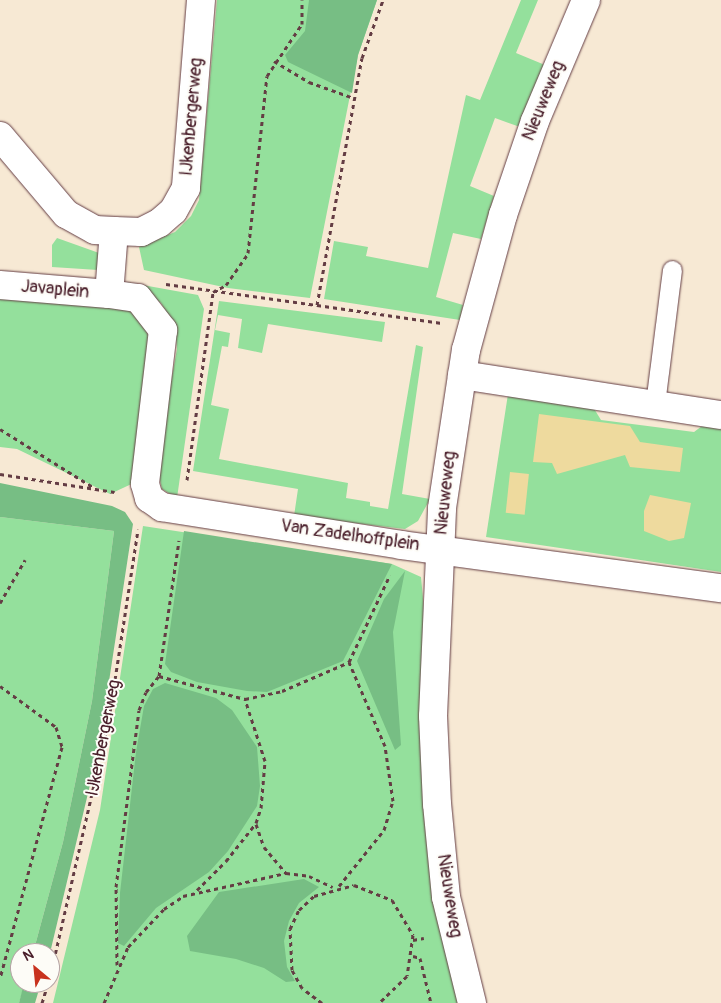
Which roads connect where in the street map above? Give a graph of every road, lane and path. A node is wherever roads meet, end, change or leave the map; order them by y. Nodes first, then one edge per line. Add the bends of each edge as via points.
1 (201, 0) edge
2 (302, 0) edge
3 (383, 0) edge
4 (586, 0) edge
5 (274, 61) junction
6 (354, 98) junction
7 (0, 136) edge
8 (114, 231) junction
9 (672, 270) dead end
10 (158, 282) dead end
11 (0, 285) edge
12 (213, 292) junction
13 (110, 294) junction
14 (317, 305) junction
15 (472, 328) junction
16 (462, 375) junction
17 (656, 404) junction
18 (721, 415) edge
19 (0, 429) edge
20 (0, 474) edge
21 (96, 489) junction
22 (149, 498) junction
23 (401, 545) junction
24 (440, 548) junction
25 (25, 560) dead end
26 (721, 588) edge
27 (0, 603) edge
28 (349, 662) junction
29 (0, 686) edge
30 (245, 699) junction
31 (256, 823) junction
32 (286, 873) junction
33 (339, 886) junction
34 (333, 887) junction
35 (196, 890) junction
36 (58, 943) edge
37 (413, 956) junction
38 (117, 965) junction
39 (0, 978) edge
40 (319, 1002) edge
41 (104, 1003) edge
42 (379, 1003) edge
43 (431, 1003) edge
44 (472, 1003) edge

1 - 8 street, IJkenbergerweg via 186,188 173,210 159,222 141,232
2 - 5 path via 302,24
3 - 6 path via 362,58
4 - 15 street, Nieuweweg via 535,121
5 - 6 path via 309,82
5 - 12 path via 262,105 248,253 226,285
6 - 14 path
7 - 8 street, IJkenbergerweg via 66,214 95,230
8 - 13 street
9 - 17 lane
10 - 12 path
11 - 13 street, Javaplein
12 - 14 path
13 - 22 street via 138,298 163,330 145,484
14 - 15 path
15 - 16 street, Nieuweweg
16 - 17 street
16 - 24 street, Nieuweweg via 442,508
17 - 18 street
19 - 21 path
20 - 21 path
21 - 22 path
22 - 23 street, Van Zadelhoffplein via 162,507
22 - 36 path, IJkenbergerweg via 141,510 109,719
23 - 24 street, Van Zadelhoffplein
23 - 28 path
24 - 26 street, Van Zadelhoffplein
24 - 44 street, Nieuweweg via 433,716 437,804 446,897
25 - 27 path
28 - 30 path via 282,691
28 - 33 path via 385,746 393,801 384,830
29 - 39 path via 56,728 62,746
30 - 31 path via 265,761
30 - 38 path via 159,676 146,692 139,710 116,887
31 - 32 path via 264,847
31 - 35 path
32 - 34 path via 308,876
32 - 35 path
33 - 34 path
33 - 37 path via 374,889 392,900 413,935
34 - 40 path via 299,910 288,950 302,988
35 - 38 path via 164,909
37 - 42 path via 407,976
37 - 43 path via 420,958
38 - 41 path

